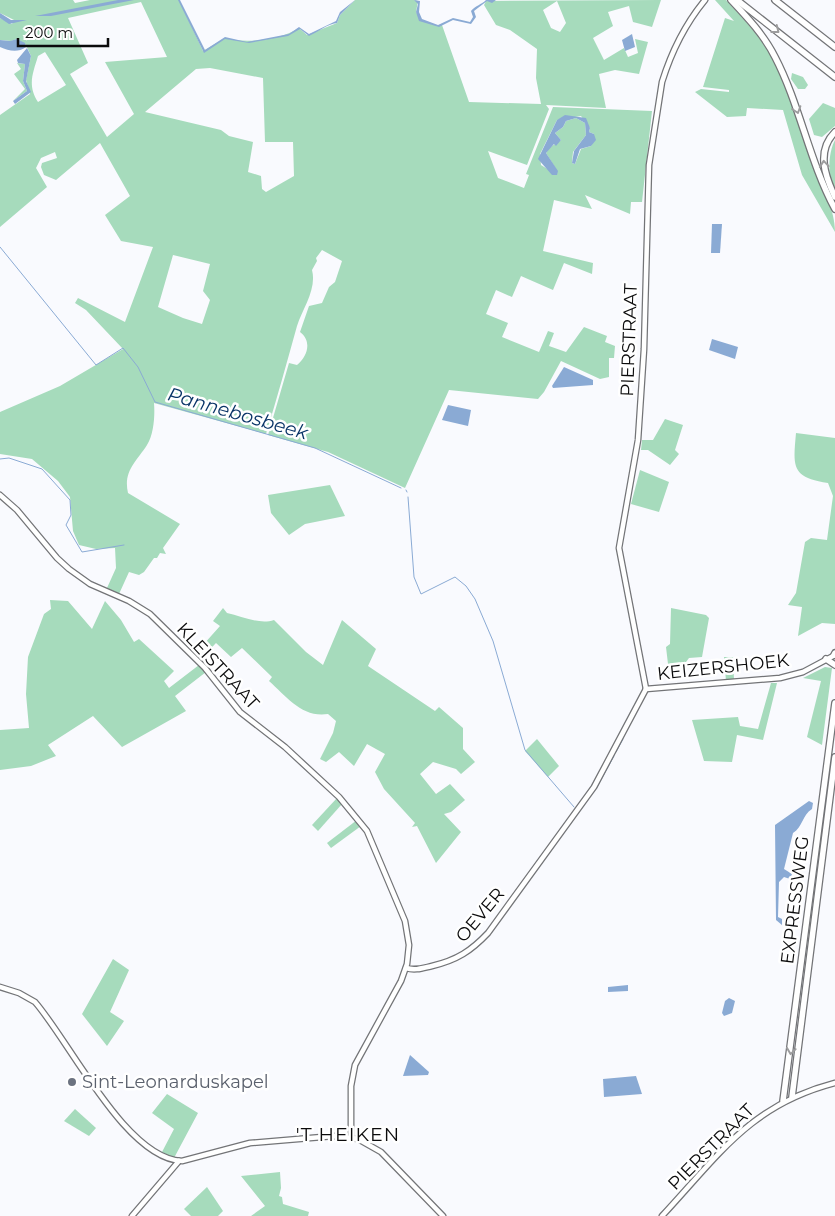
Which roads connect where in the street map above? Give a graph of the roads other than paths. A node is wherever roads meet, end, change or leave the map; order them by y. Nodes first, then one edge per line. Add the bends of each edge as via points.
1 (705, 0) edge
2 (730, 0) edge
3 (737, 0) edge
4 (775, 0) edge
5 (835, 48) edge
6 (835, 76) edge
7 (835, 132) edge
8 (835, 197) edge
9 (835, 209) edge
10 (0, 495) edge
11 (832, 656) edge
12 (835, 665) edge
13 (646, 689) junction
14 (835, 703) edge
15 (835, 757) edge
16 (406, 968) junction
17 (0, 987) edge
18 (835, 1083) edge
19 (792, 1097) junction
20 (783, 1101) junction
21 (351, 1137) junction
22 (179, 1161) junction
23 (132, 1216) edge
24 (443, 1216) edge
25 (662, 1216) edge

1 - 13 street, PIERSTRAAT via 695,12 666,68 649,165 638,440 619,548
2 -> 9 highway via 758,29 775,56 820,179
3 -> 6 highway
4 - 5 highway
8 -> 7 highway via 823,157 826,144
10 - 16 street, KLEISTRAAT via 69,570 150,614 205,668 240,712 285,747 354,812 371,838 405,921 409,945
11 - 12 highway
11 - 13 street, KEIZERSHOEK via 802,672 774,679
13 - 16 street, OEVER via 594,787 488,933 475,947 451,961 416,970
14 -> 20 highway, EXPRESSWEG
15 - 19 highway, EXPRESSWEG
16 - 21 street via 355,1065 351,1086
17 - 22 street via 35,1002 124,1126 147,1146
18 - 19 street, PIERSTRAAT
19 - 20 street, PIERSTRAAT
20 - 25 street, PIERSTRAAT via 736,1136
21 - 22 street via 250,1143
21 - 24 street via 369,1143 381,1152
22 - 23 street

